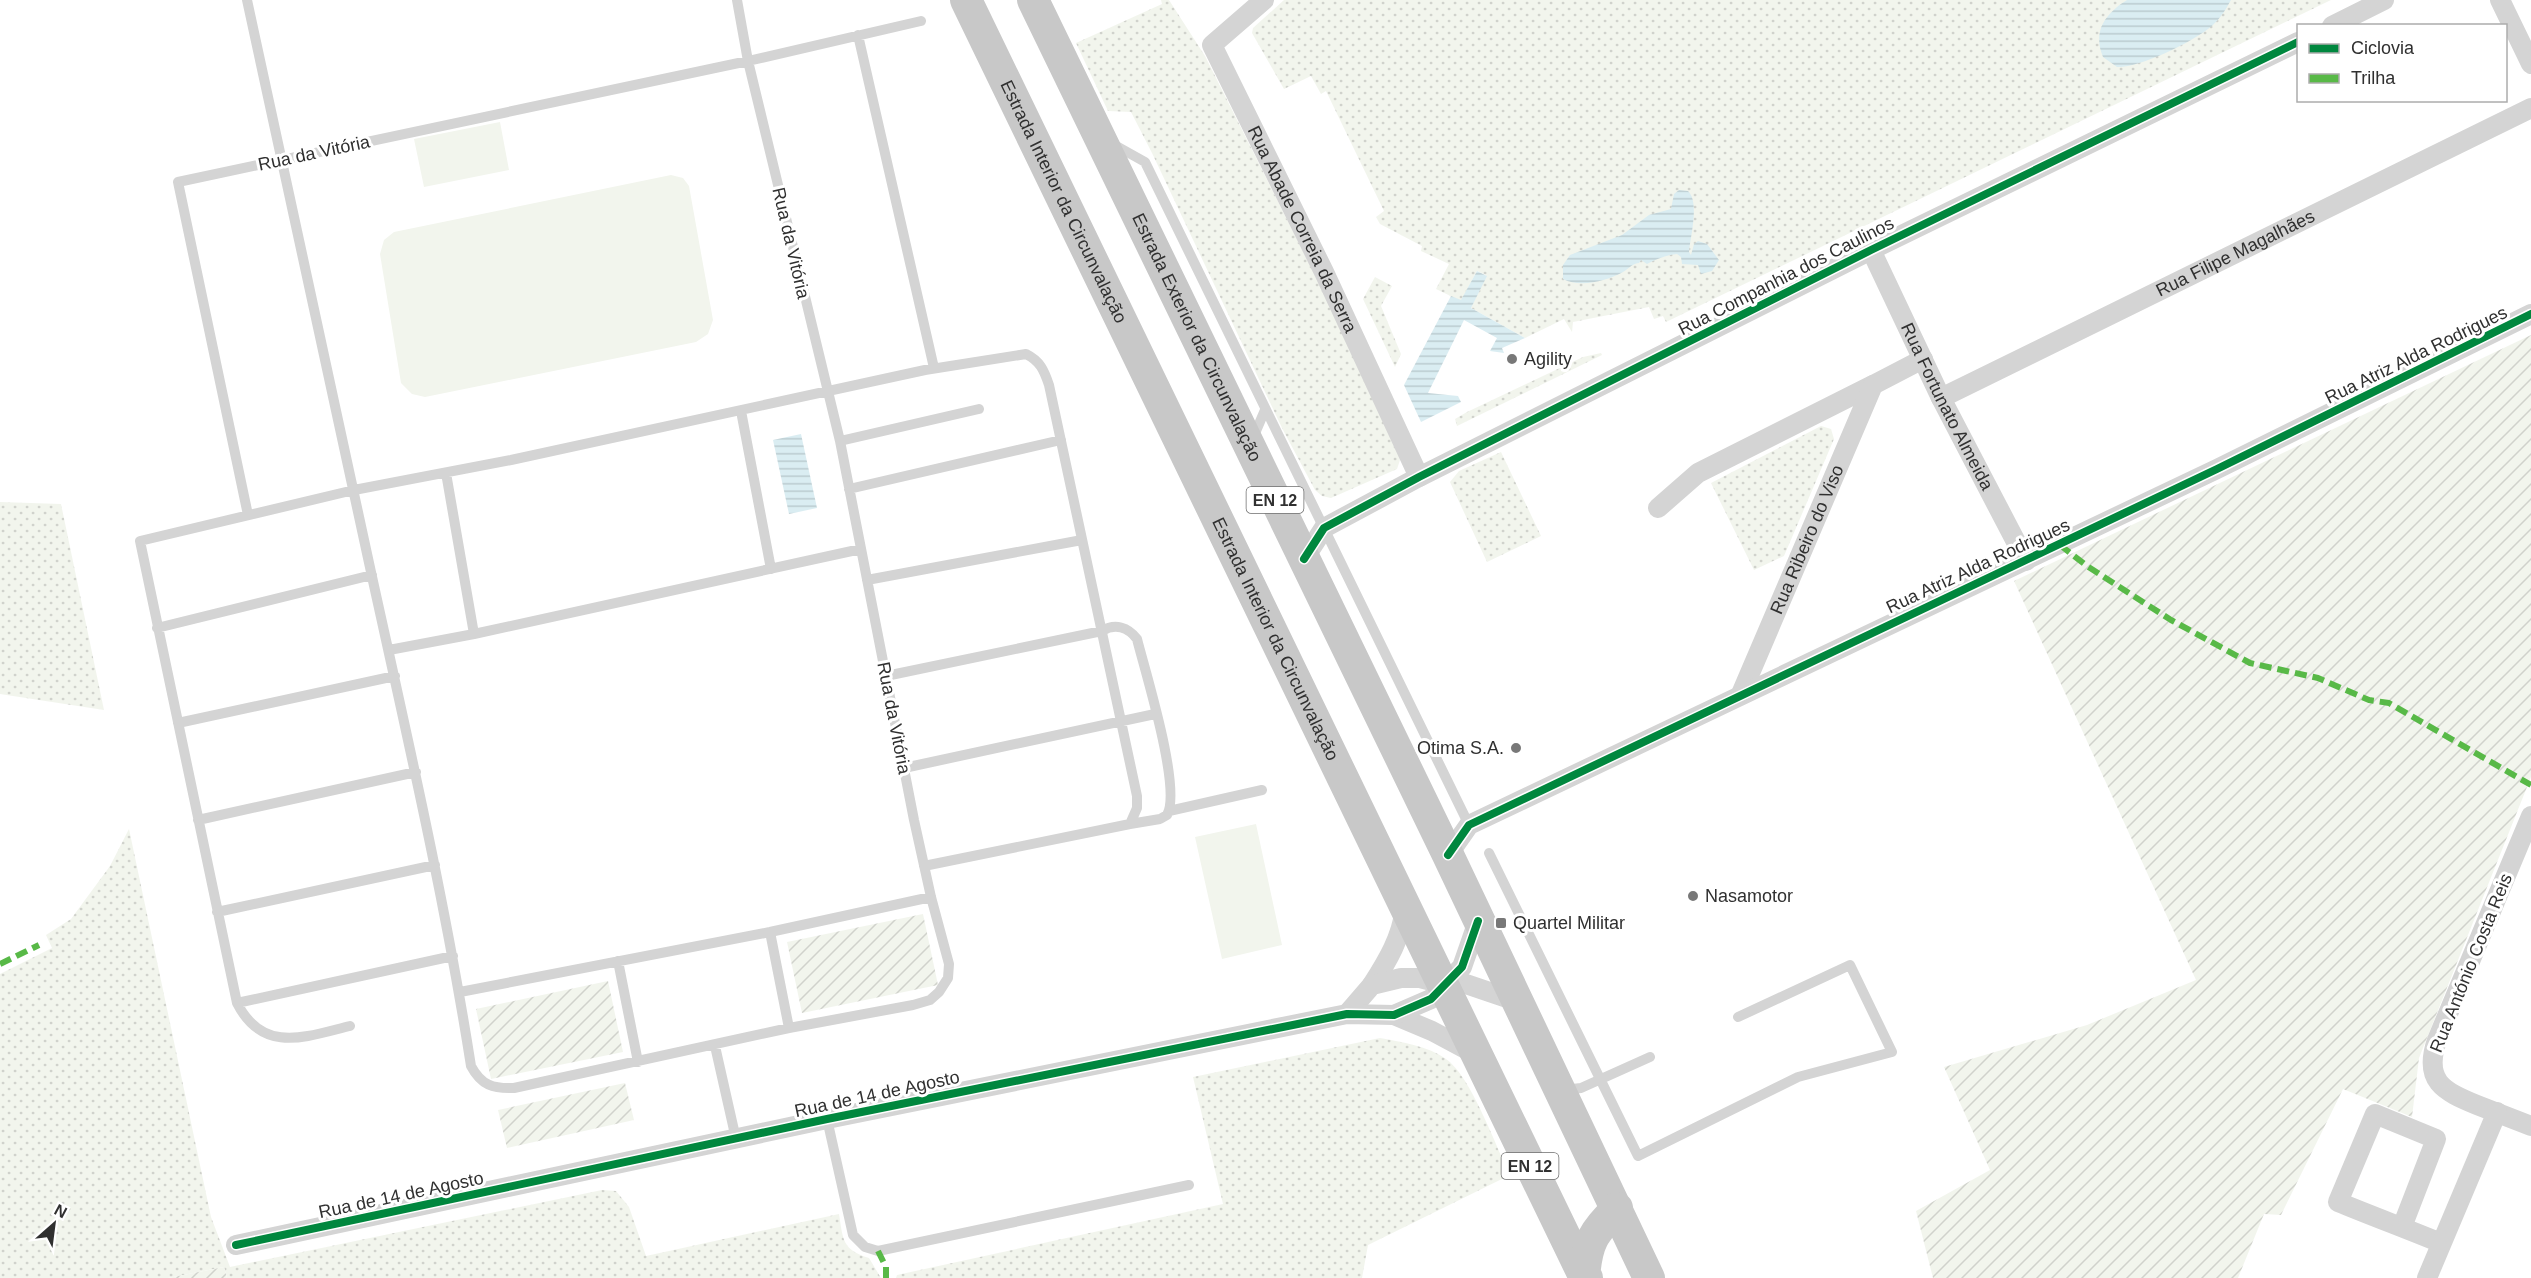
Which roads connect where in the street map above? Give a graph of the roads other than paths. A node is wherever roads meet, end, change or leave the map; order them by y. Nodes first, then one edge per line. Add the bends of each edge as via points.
1 (247, 0) edge
2 (736, 0) edge
3 (966, 0) edge
4 (1033, 0) edge
5 (1264, 0) edge
6 (2384, 0) edge
7 (2500, 0) edge
8 (921, 21) dead end
9 (2336, 24) edge
10 (858, 35) junction
11 (2297, 42) edge
12 (748, 61) junction
13 (2531, 64) edge
14 (2531, 108) edge
15 (1099, 137) junction
16 (282, 160) junction
17 (1871, 250) junction
18 (2531, 314) edge
19 (1923, 359) junction
20 (934, 368) junction
21 (1873, 385) junction
22 (827, 392) junction
23 (1941, 398) junction
24 (979, 409) dead end
25 (1265, 410) junction
26 (741, 411) junction
27 (1061, 440) junction
28 (840, 441) junction
29 (1249, 446) junction
30 (446, 473) junction
31 (1419, 477) junction
32 (849, 489) junction
33 (354, 490) junction
34 (1658, 508) dead end
35 (248, 515) junction
36 (1324, 528) junction
37 (1082, 540) junction
38 (861, 549) junction
39 (1304, 558) junction
40 (2026, 561) junction
41 (771, 569) junction
42 (372, 575) junction
43 (867, 580) junction
44 (157, 628) junction
45 (1102, 631) junction
46 (474, 634) junction
47 (389, 650) junction
48 (395, 676) junction
49 (886, 676) junction
50 (1741, 694) junction
51 (1155, 714) junction
52 (1121, 722) junction
53 (178, 723) junction
54 (904, 768) junction
55 (416, 772) junction
56 (1262, 790) dead end
57 (1169, 811) junction
58 (2531, 816) edge
59 (198, 820) junction
60 (1130, 824) junction
61 (1469, 825) junction
62 (1489, 853) dead end
63 (1448, 855) junction
64 (435, 865) junction
65 (924, 866) junction
66 (931, 897) junction
67 (1405, 909) junction
68 (217, 912) junction
69 (1478, 921) junction
70 (770, 932) junction
71 (453, 956) junction
72 (618, 961) junction
73 (1443, 984) junction
74 (1372, 985) junction
75 (460, 992) junction
76 (1516, 1000) junction
77 (237, 1003) junction
78 (1347, 1014) junction
79 (1394, 1015) junction
80 (1738, 1017) dead end
81 (350, 1026) dead end
82 (789, 1028) junction
83 (715, 1046) junction
84 (1475, 1054) junction
85 (1650, 1057) dead end
86 (638, 1062) junction
87 (1600, 1079) junction
88 (1560, 1090) junction
89 (2496, 1112) junction
90 (827, 1119) junction
91 (2529, 1121) edge
92 (736, 1139) junction
93 (1189, 1185) dead end
94 (1617, 1208) junction
95 (2402, 1227) junction
96 (2441, 1243) junction
97 (236, 1245) dead end
98 (1585, 1278) edge
99 (1649, 1278) edge
100 (2427, 1278) edge

1 - 16 lane
2 - 12 lane
3 - 67 main road, Estrada Interior da Circunvalação / EN 12
4 - 15 main road, Estrada Exterior da Circunvalação / EN 12
5 - 31 street, Rua Abade Correia da Serra via 1212,45
6 - 9 street
7 - 13 street
8 - 10 lane
10 - 12 lane
10 - 20 lane
11 - 17 street, Rua Companhia dos Caulinos
12 - 16 lane, Rua da Vitória
12 - 22 lane, Rua da Vitória
14 - 23 street, Rua Filipe Magalhães
15 - 25 lane via 1145,162
15 - 29 main road, Estrada Exterior da Circunvalação / EN 12
16 - 33 lane
16 - 35 lane, Rua da Vitória via 178,182
17 - 19 street, Rua Fortunato Almeida
17 - 31 street, Rua Companhia dos Caulinos
18 - 40 street, Rua Atriz Alda Rodrigues
19 - 21 street
19 - 23 street, Rua Fortunato Almeida
20 - 22 lane
20 - 27 lane via 1015,354 1036,359 1049,385
21 - 34 street via 1698,473
21 - 50 street, Rua Ribeiro do Viso
22 - 26 lane
22 - 28 lane, Rua da Vitória
23 - 40 street, Rua Fortunato Almeida
24 - 28 lane
25 - 29 lane
25 - 36 lane
26 - 30 lane
26 - 41 lane
27 - 32 lane
27 - 37 lane
28 - 32 lane, Rua da Vitória
29 - 39 main road, Estrada Exterior da Circunvalação / EN 12
30 - 33 lane
30 - 46 lane
31 - 36 street, Rua Companhia dos Caulinos
32 - 38 lane, Rua da Vitória
33 - 35 lane
33 - 42 lane
35 - 44 lane via 140,541
36 - 39 street, Rua Companhia dos Caulinos
36 - 61 lane
37 - 43 lane
37 - 45 lane
38 - 41 lane
38 - 43 lane, Rua da Vitória
39 - 63 main road, Estrada Exterior da Circunvalação / EN 12
40 - 50 street, Rua Atriz Alda Rodrigues
41 - 46 lane
42 - 44 lane
42 - 47 lane
43 - 49 lane, Rua da Vitória
44 - 53 lane
45 - 49 lane
45 - 51 lane via 1120,627 1137,639
45 - 52 lane
46 - 47 lane
47 - 48 lane
48 - 53 lane
48 - 55 lane
49 - 54 lane, Rua da Vitória
50 - 61 street, Rua Atriz Alda Rodrigues
51 - 52 lane
51 - 57 lane via 1172,792
52 - 54 lane
52 - 60 lane via 1138,802
53 - 59 lane
54 - 65 lane, Rua da Vitória
55 - 59 lane
55 - 64 lane
56 - 57 lane
57 - 60 lane via 1160,819
58 - 89 street, Rua António Costa Reis via 2431,1062 2435,1077 2450,1094
59 - 68 lane
60 - 65 lane
61 - 63 street, Rua Atriz Alda Rodrigues
62 - 87 lane
63 - 69 main road, Estrada Exterior da Circunvalação / EN 12
64 - 68 lane
64 - 71 lane
65 - 66 lane, Rua da Vitória
66 - 70 lane
66 - 82 lane, Rua da Vitória via 949,964 948,978 939,992 930,1000 913,1005
67 - 73 main road, Estrada Interior da Circunvalação / EN 12
67 - 74 street via 1402,930
68 - 77 lane
69 - 73 street, Rua de 14 de Agosto via 1462,968
69 - 76 main road, Estrada Exterior da Circunvalação / EN 12
70 - 72 lane
70 - 82 lane
71 - 75 lane
71 - 77 lane
72 - 75 lane
72 - 86 lane
73 - 74 street via 1401,978
73 - 76 street via 1471,985
73 - 79 street, Rua de 14 de Agosto via 1431,999
73 - 84 main road, Estrada Interior da Circunvalação / EN 12
74 - 78 street
75 - 86 lane via 471,1066 486,1085 514,1088
76 - 88 main road, Estrada Exterior da Circunvalação / EN 12
77 - 81 lane via 243,1015 268,1036 290,1039
78 - 79 street, Rua de 14 de Agosto
78 - 90 street, Rua de 14 de Agosto
79 - 84 street, Rua de 14 de Agosto
80 - 87 lane via 1850,965 1892,1052 1798,1077 1638,1156
82 - 83 lane
83 - 86 lane
83 - 92 lane
84 - 98 main road, Estrada Interior da Circunvalação / EN 12
85 - 87 lane
87 - 88 lane via 1581,1088
88 - 94 main road, Estrada Exterior da Circunvalação / EN 12
89 - 91 street, Rua António Costa Reis
89 - 96 street
90 - 92 street, Rua de 14 de Agosto
90 - 93 lane via 853,1235 865,1247 878,1251
92 - 97 street, Rua de 14 de Agosto
94 - 98 main road via 1596,1230 1586,1251
94 - 99 main road, Estrada Exterior da Circunvalação / EN 12
95 - 95 street via 2338,1202 2374,1114 2436,1139
95 - 96 street
96 - 100 street

